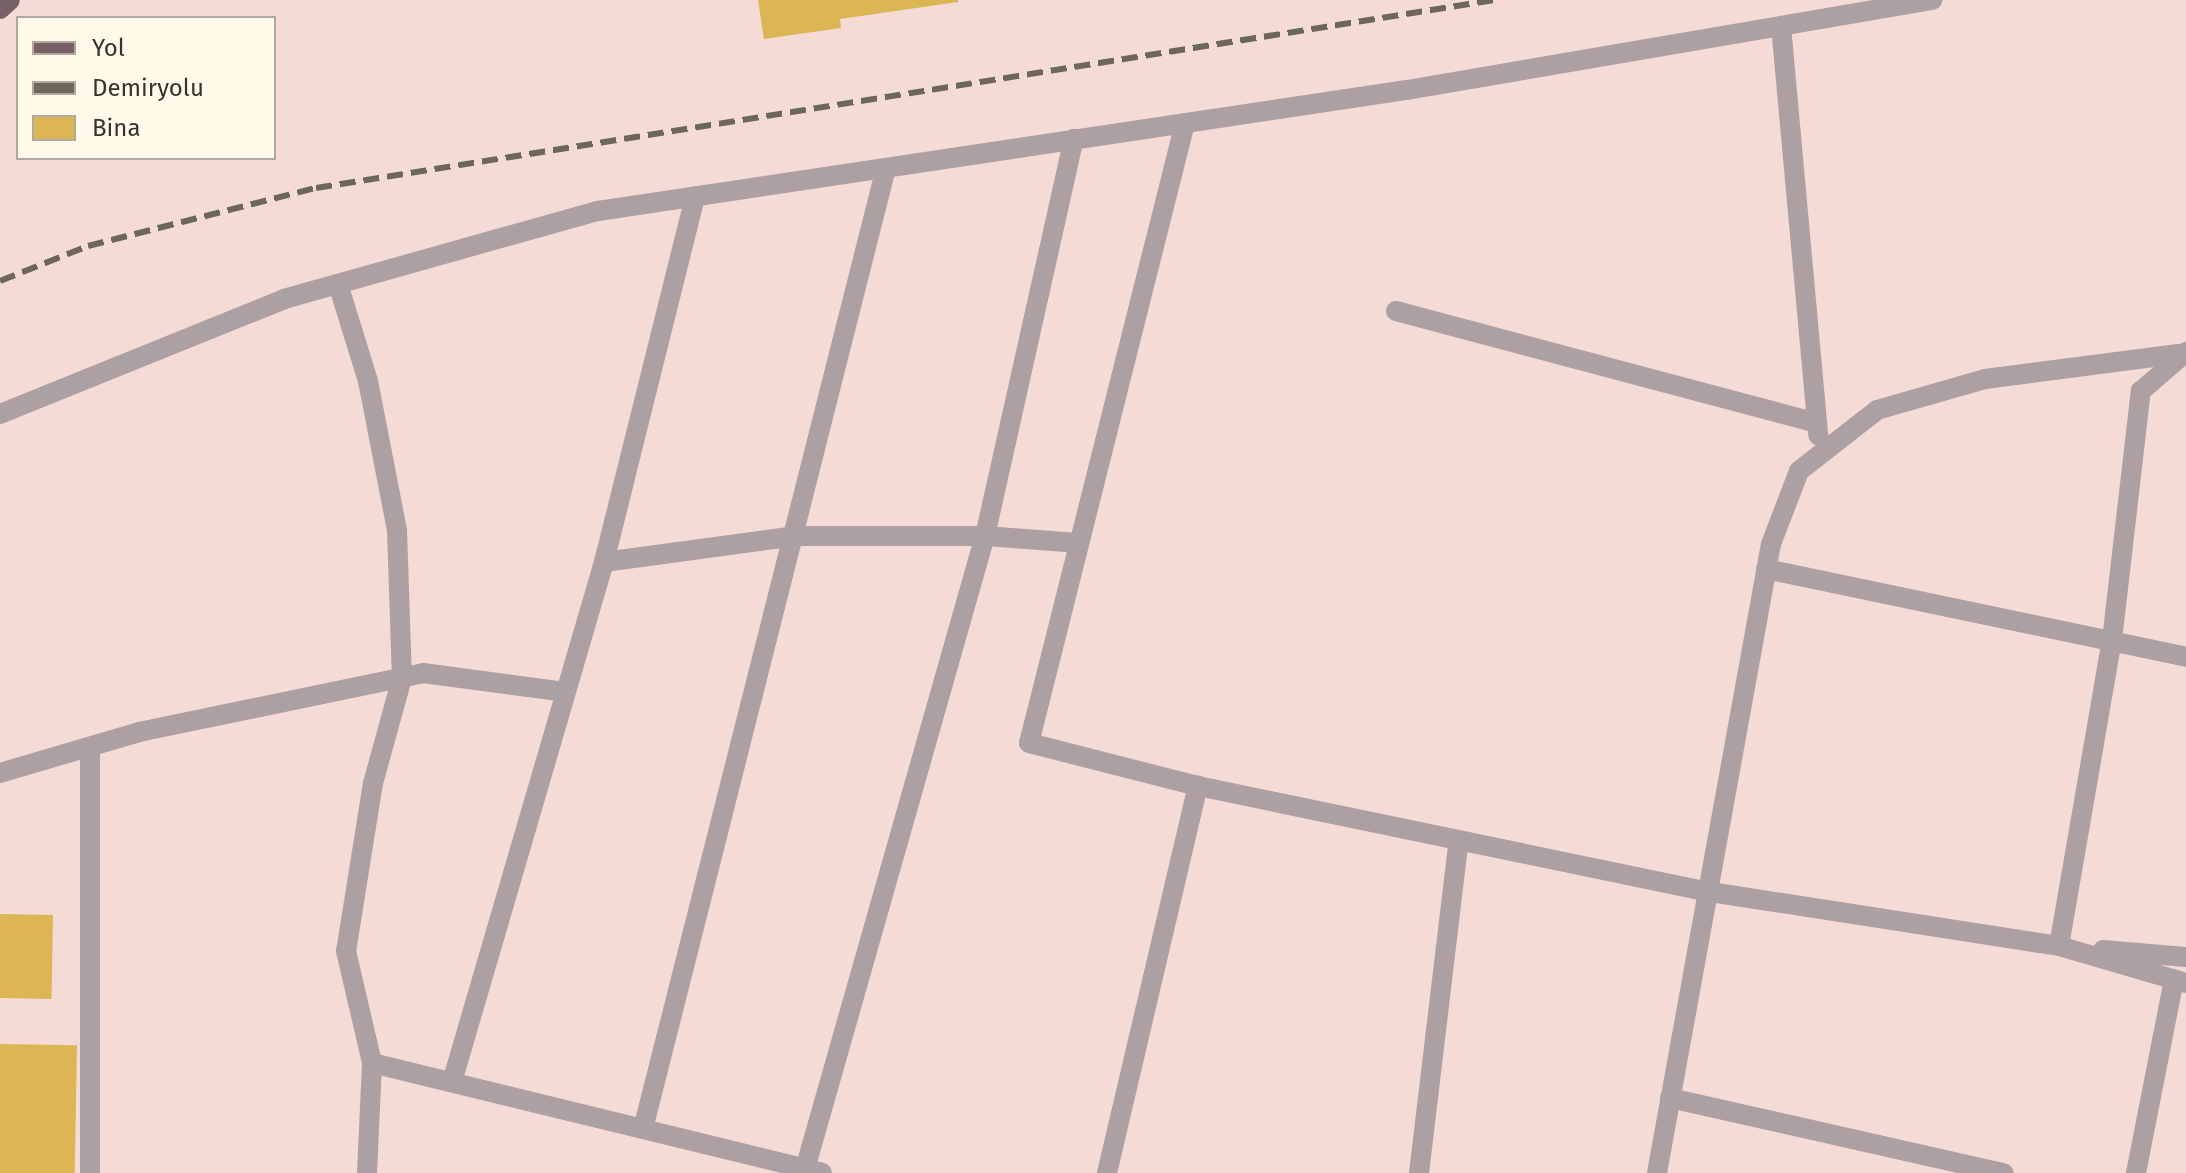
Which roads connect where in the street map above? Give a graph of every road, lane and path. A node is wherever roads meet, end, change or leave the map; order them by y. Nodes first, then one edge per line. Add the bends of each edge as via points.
1 (10, 0) edge
2 (1932, 0) edge
3 (0, 9) edge
4 (1781, 26) junction
5 (1185, 123) junction
6 (1074, 139) junction
7 (886, 168) junction
8 (695, 196) junction
9 (338, 284) junction
10 (1396, 311) dead end
11 (2182, 353) edge
12 (0, 414) edge
13 (1816, 423) junction
14 (1819, 455) junction
15 (796, 536) junction
16 (985, 536) junction
17 (1079, 543) junction
18 (604, 562) junction
19 (1766, 569) junction
20 (2112, 640) junction
21 (2186, 657) edge
22 (402, 678) junction
23 (565, 692) junction
24 (90, 747) junction
25 (0, 773) edge
26 (1198, 786) junction
27 (1459, 840) junction
28 (1704, 891) junction
29 (2059, 946) junction
30 (2186, 957) edge
31 (2180, 982) edge
32 (372, 1063) junction
33 (452, 1082) junction
34 (1670, 1098) junction
35 (643, 1129) junction
36 (814, 1171) edge
37 (90, 1173) edge
38 (367, 1173) edge
39 (1107, 1173) edge
40 (1419, 1173) edge
41 (1657, 1173) edge
42 (2004, 1173) edge
43 (2136, 1173) edge

1 - 3 main road
2 - 4 street
4 - 5 street
4 - 13 street
5 - 6 street
5 - 17 street
6 - 7 street
6 - 16 street
7 - 8 street
7 - 15 street
8 - 9 street via 598,211
8 - 18 street
9 - 12 street via 284,299
9 - 22 street via 368,381 397,530
10 - 13 street
11 - 14 street via 1985,379 1877,410
11 - 20 street via 2141,391
13 - 14 street
14 - 19 street via 1799,471
15 - 16 street
15 - 18 street
15 - 35 street
16 - 17 street
16 - 36 street
17 - 26 street via 1029,743
18 - 23 street
19 - 20 street
19 - 28 street
20 - 21 street
20 - 29 street
22 - 23 street via 423,673
22 - 24 street
22 - 32 street via 373,783 346,951
23 - 33 street
24 - 25 street
24 - 37 street
26 - 27 street
26 - 39 street
27 - 28 street
27 - 40 street
28 - 29 street
28 - 34 street
29 - 30 street
29 - 31 street
31 - 43 street
32 - 33 street
32 - 38 street
33 - 35 street
34 - 41 street
34 - 42 street
35 - 36 street

